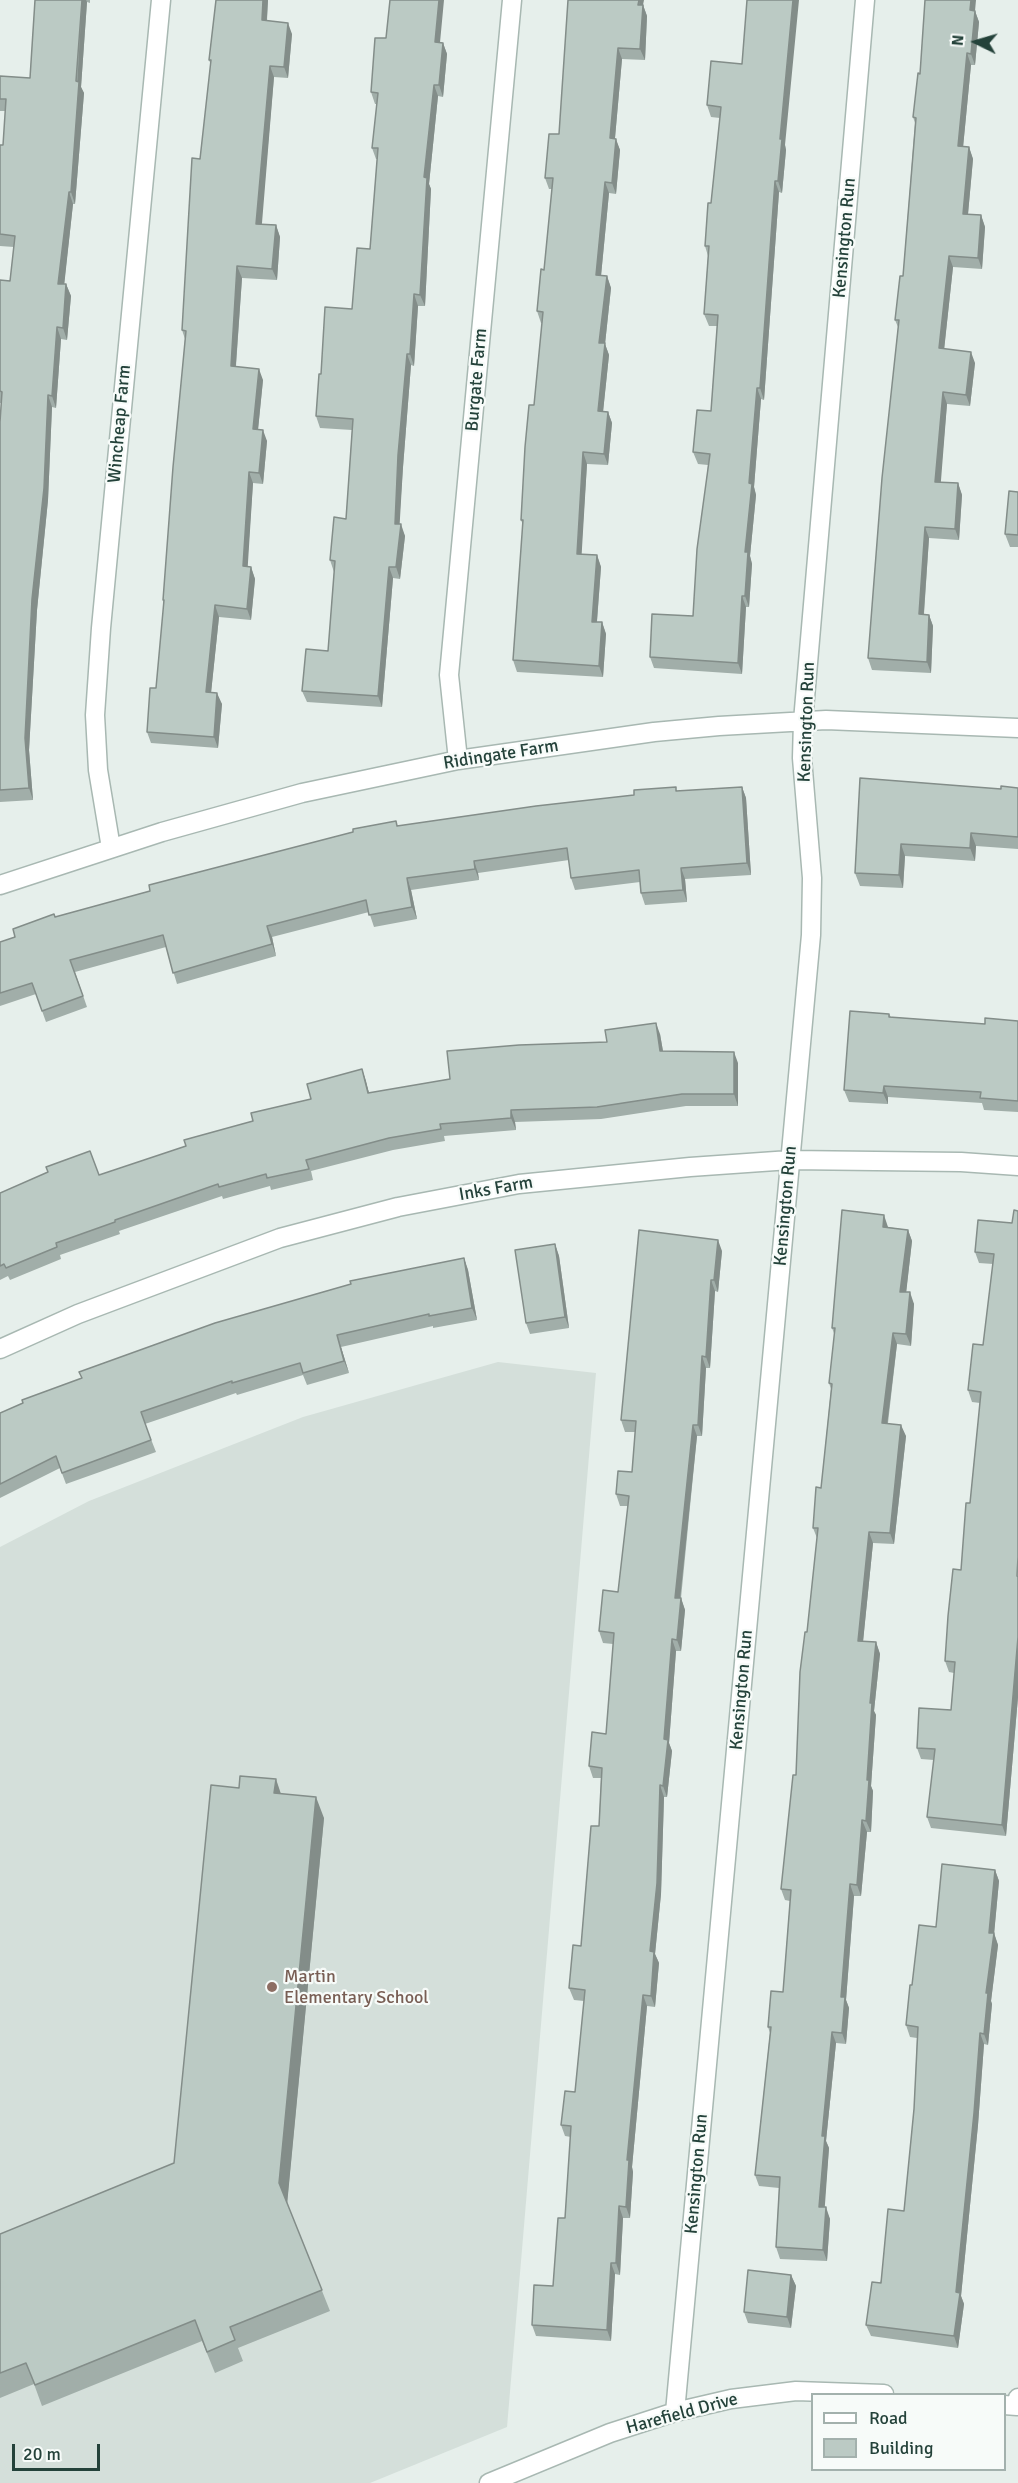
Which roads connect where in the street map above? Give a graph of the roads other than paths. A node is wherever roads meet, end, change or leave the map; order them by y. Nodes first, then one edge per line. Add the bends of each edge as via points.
1 (161, 0) edge
2 (512, 0) edge
3 (865, 0) edge
4 (803, 721) junction
5 (1018, 728) edge
6 (458, 760) junction
7 (111, 848) junction
8 (0, 885) edge
9 (790, 1161) junction
10 (1018, 1166) edge
11 (0, 1349) edge
12 (855, 2393) edge
13 (675, 2412) junction
14 (489, 2483) edge

1 - 7 street, Wincheap Farm via 95,715 98,770
2 - 6 street, Burgate Farm via 449,675
3 - 4 street, Kensington Run
4 - 5 street, Ridingate Farm
4 - 6 street, Ridingate Farm via 654,732
4 - 9 street, Kensington Run via 802,758 812,878 811,935
6 - 7 street, Ridingate Farm via 302,792
7 - 8 street, Ridingate Farm
9 - 10 street, Inks Farm
9 - 11 street, Inks Farm via 519,1184 398,1207 280,1238 78,1314
9 - 13 street, Kensington Run
12 - 13 street, Harefield Drive via 796,2391 731,2399
13 - 14 street, Harefield Drive via 610,2433

